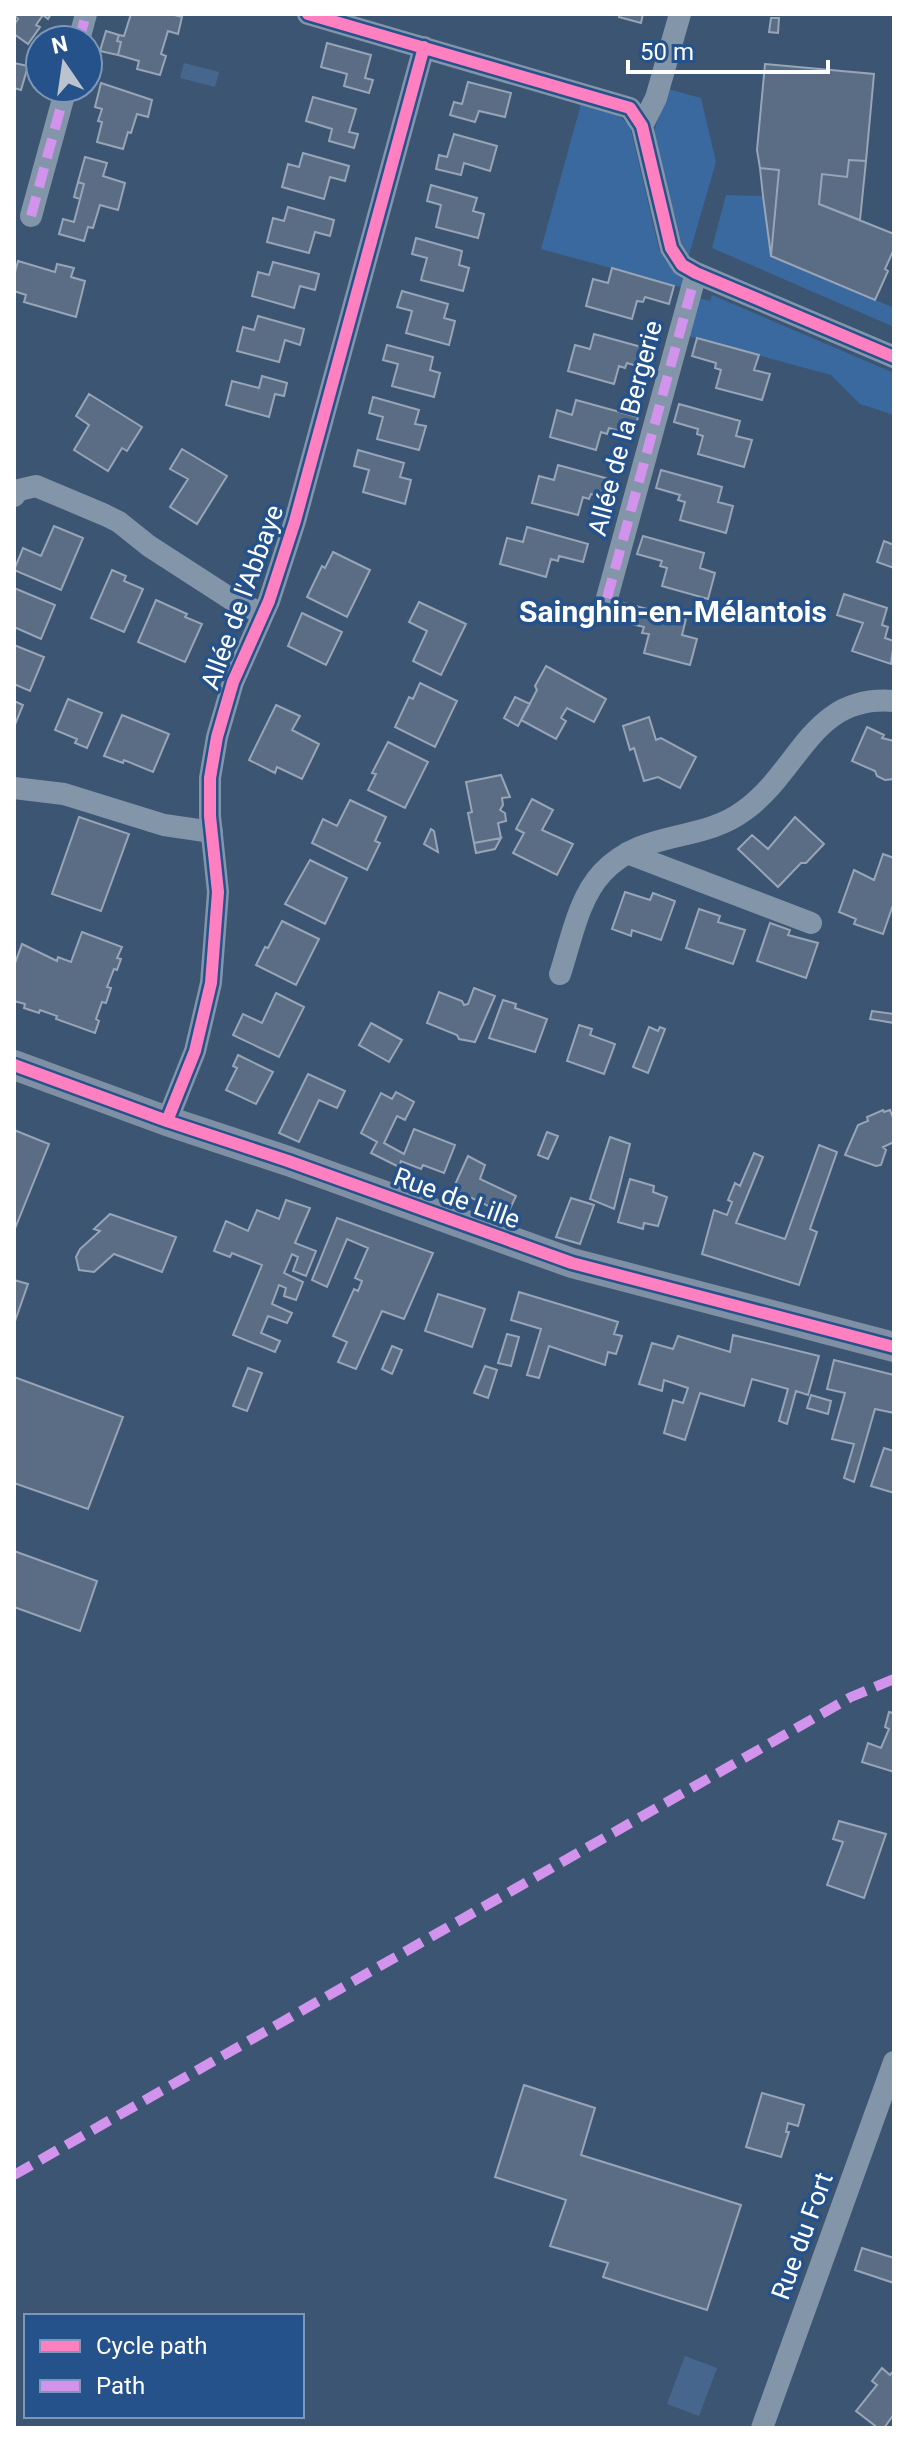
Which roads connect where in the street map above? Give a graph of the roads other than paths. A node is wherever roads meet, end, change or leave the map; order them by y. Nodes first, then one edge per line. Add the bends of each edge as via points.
1 (308, 14) edge
2 (680, 14) edge
3 (424, 47) junction
4 (62, 104) edge
5 (642, 126) junction
6 (31, 216) dead end
7 (696, 273) junction
8 (894, 357) edge
9 (14, 496) edge
10 (607, 598) dead end
11 (263, 614) junction
12 (894, 701) edge
13 (14, 788) edge
14 (212, 832) junction
15 (627, 853) junction
16 (811, 923) dead end
17 (560, 974) dead end
18 (14, 1065) edge
19 (167, 1121) junction
20 (894, 1347) edge
21 (894, 2062) edge
22 (762, 2428) edge

1 - 3 street
2 - 5 street via 656,98
3 - 5 street via 625,106
3 - 11 street, Allée de l'Abbaye via 302,499
4 - 6 street
5 - 7 street via 671,248 682,265
7 - 8 street
7 - 10 street, Allée de la Bergerie
9 - 11 street via 36,486 105,515 231,599
11 - 14 street, Allée de l'Abbaye via 233,682 217,737 210,778
12 - 15 street via 864,701 834,713 770,789 741,813
13 - 14 street via 64,794 164,825
14 - 19 street, Allée de l'Abbaye via 218,892 211,983 195,1051
15 - 16 street
15 - 17 street via 593,885
18 - 19 main road, Rue de Lille
19 - 20 main road, Rue de Lille via 572,1263
21 - 22 street, Rue du Fort

